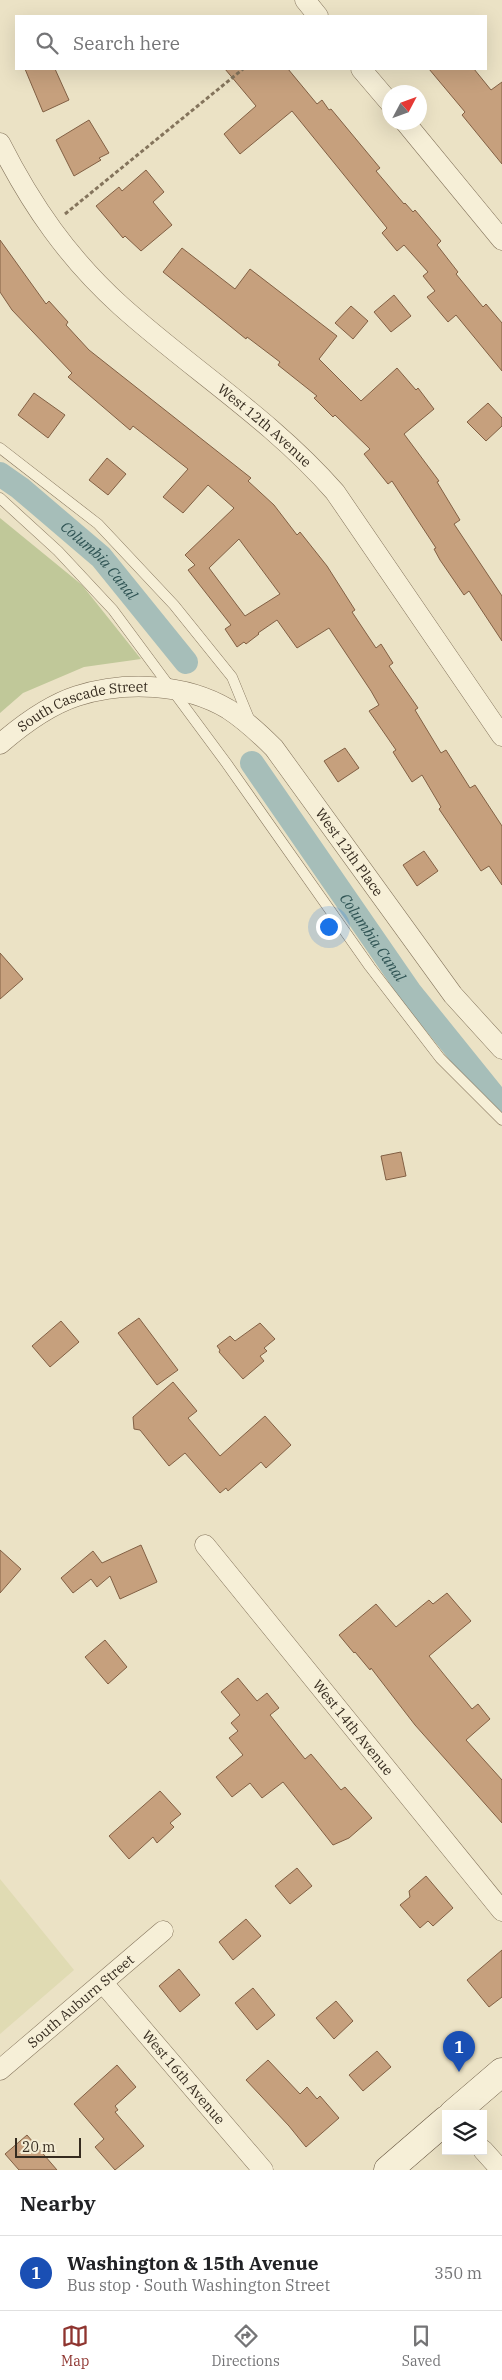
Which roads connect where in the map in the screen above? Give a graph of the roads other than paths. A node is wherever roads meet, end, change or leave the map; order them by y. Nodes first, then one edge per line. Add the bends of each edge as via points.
1 (305, 0) edge
2 (317, 15) edge
3 (362, 70) edge
4 (382, 94) edge
5 (412, 130) edge
6 (3, 155) edge
7 (502, 240) edge
8 (0, 448) edge
9 (0, 498) edge
10 (172, 689) junction
11 (252, 727) junction
12 (502, 736) edge
13 (0, 744) edge
14 (502, 1050) edge
15 (502, 1120) edge
16 (204, 1545) dead end
17 (502, 1911) edge
18 (163, 1932) dead end
19 (103, 1983) junction
20 (0, 2070) edge
21 (502, 2072) edge
22 (458, 2110) edge
23 (442, 2123) edge
24 (487, 2154) edge
25 (263, 2170) edge
26 (388, 2170) edge
27 (501, 2170) edge

1 - 2 street
3 - 4 street
5 - 7 street
6 - 12 street, West 12th Avenue via 49,227 120,305 283,438 310,464 358,522
8 - 11 lane via 98,524 174,605 232,677
9 - 10 lane via 58,551 113,610
10 - 11 street, West 12th Place via 227,708
10 - 13 street, South Cascade Street via 135,686 76,696 43,712
10 - 15 lane via 370,967 434,1051
11 - 14 street, West 12th Place via 274,748 295,776 453,995
16 - 17 street, West 14th Avenue
18 - 19 street, South Auburn Street
19 - 20 street, South Auburn Street
19 - 25 street, West 16th Avenue
21 - 22 main road
23 - 26 main road
24 - 27 street

